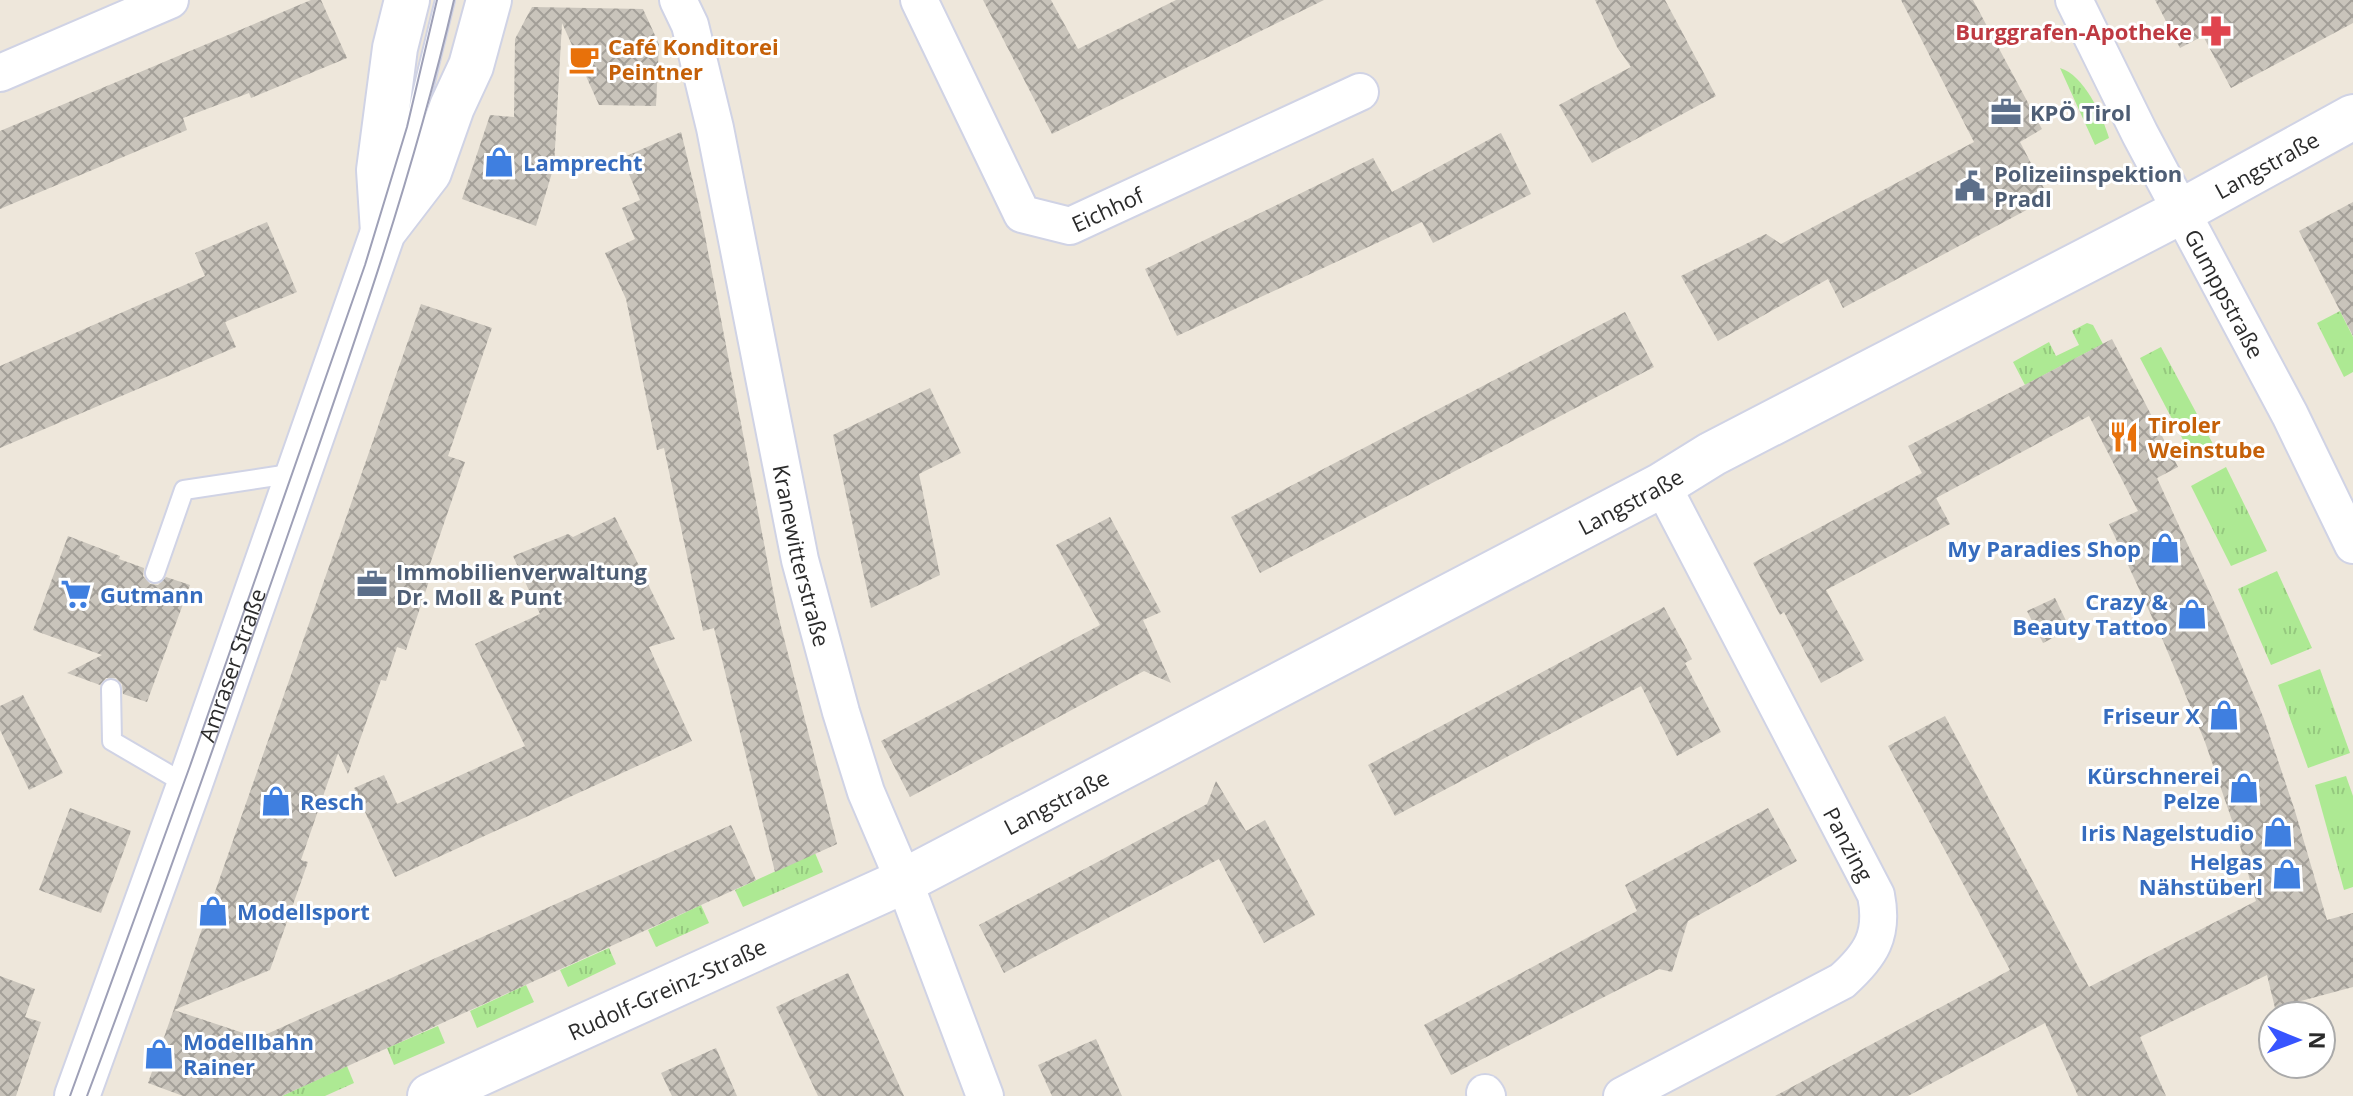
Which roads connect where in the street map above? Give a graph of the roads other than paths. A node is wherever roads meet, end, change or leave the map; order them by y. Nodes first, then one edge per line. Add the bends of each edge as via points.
1 (170, 0) edge
2 (445, 0) edge
3 (489, 0) edge
4 (678, 0) edge
5 (919, 0) edge
6 (2074, 0) edge
7 (402, 7) edge
8 (0, 73) edge
9 (1360, 92) dead end
10 (2353, 117) edge
11 (2182, 211) junction
12 (383, 232) junction
13 (299, 472) junction
14 (1662, 485) junction
15 (2353, 545) edge
16 (155, 573) dead end
17 (111, 689) dead end
18 (189, 786) junction
19 (904, 881) junction
20 (77, 1096) edge
21 (430, 1096) edge
22 (985, 1096) edge
23 (1622, 1096) edge

1 - 8 street
2 - 12 lane
3 - 12 street, Amraser Straße via 468,75 429,172
4 - 19 street, Kranewitterstraße via 690,25 715,128 800,560 866,792
5 - 9 street, Eichhof via 1022,214 1070,226
6 - 11 street, Gumppstraße
7 - 12 street, Amraser Straße via 379,170
10 - 11 street, Langstraße
11 - 14 street, Langstraße via 1712,454
11 - 15 street, Gumppstraße
12 - 13 street, Amraser Straße
13 - 16 lane via 184,490
13 - 18 street, Amraser Straße
14 - 19 street, Langstraße
14 - 23 street, Panzing via 1876,895 1880,924 1868,952 1842,981
17 - 18 lane via 112,741
18 - 20 street, Amraser Straße
19 - 21 street, Rudolf-Greinz-Straße
19 - 22 street, Kranewitterstraße

